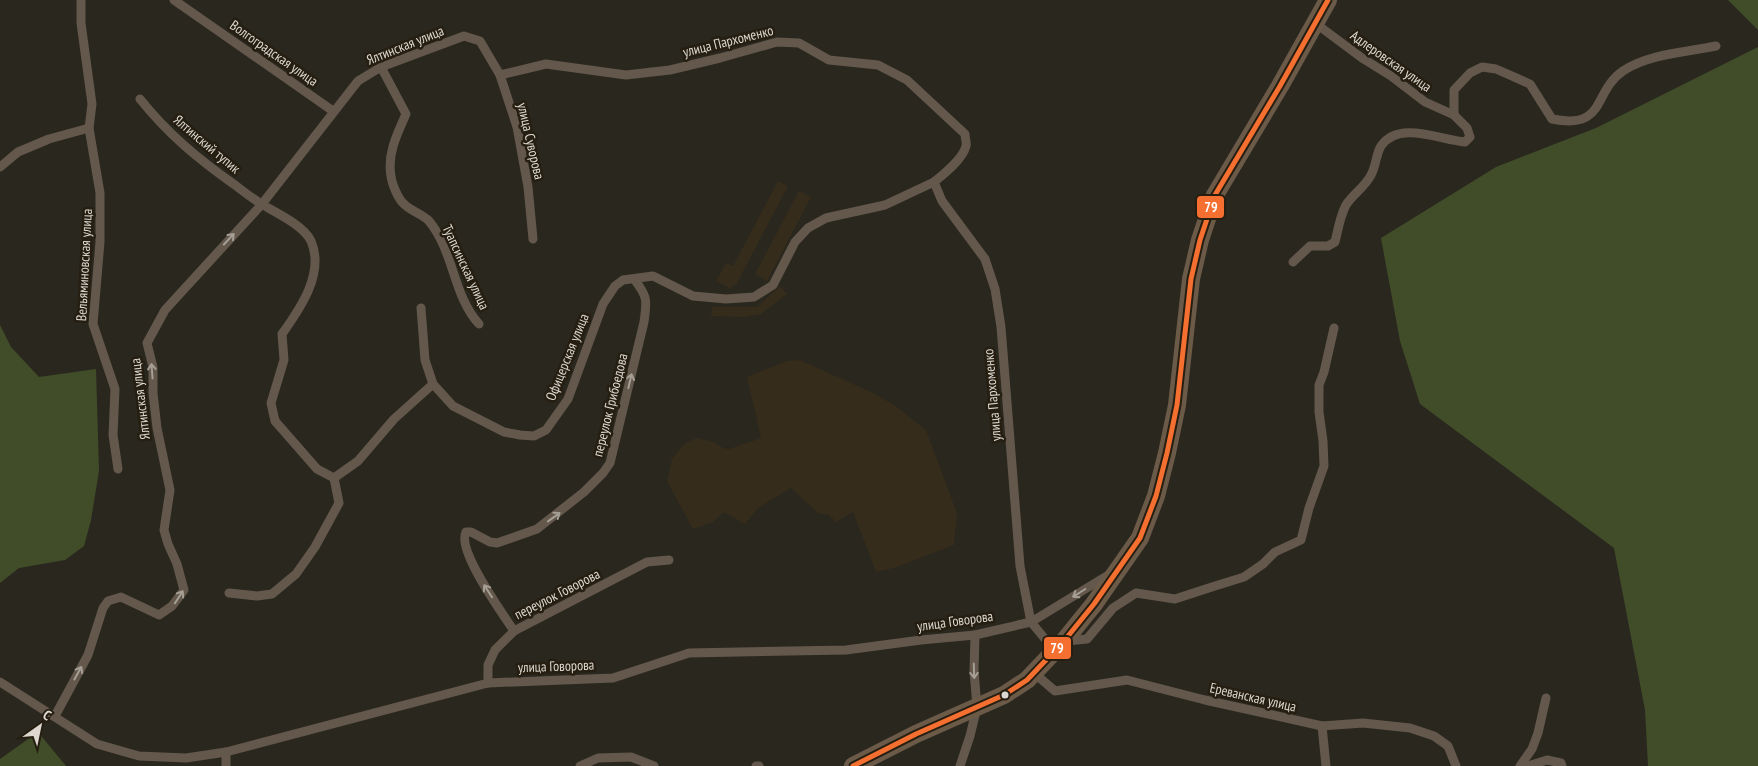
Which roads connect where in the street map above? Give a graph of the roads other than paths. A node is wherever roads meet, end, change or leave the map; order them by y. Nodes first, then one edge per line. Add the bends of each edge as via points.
1 (81, 0) edge
2 (174, 0) edge
3 (1328, 0) edge
4 (1315, 23) junction
5 (464, 36) joint
6 (1716, 46) dead end
7 (381, 66) junction
8 (500, 76) junction
9 (140, 99) dead end
10 (333, 111) junction
11 (1454, 115) junction
12 (89, 128) junction
13 (0, 167) edge
14 (934, 182) junction
15 (262, 204) junction
16 (533, 239) dead end
17 (1292, 262) dead end
18 (634, 279) junction
19 (421, 308) dead end
20 (479, 324) dead end
21 (1334, 328) dead end
22 (433, 384) junction
23 (118, 469) dead end
24 (334, 478) junction
25 (669, 560) dead end
26 (1121, 567) junction
27 (229, 593) dead end
28 (1031, 622) junction
29 (514, 632) junction
30 (975, 635) junction
31 (1060, 646) junction
32 (1034, 674) junction
33 (0, 682) edge
34 (488, 683) junction
35 (1546, 698) dead end
36 (977, 707) junction
37 (55, 716) junction
38 (1322, 726) junction
39 (226, 752) junction
40 (226, 766) edge
41 (580, 766) edge
42 (654, 766) edge
43 (853, 766) edge
44 (960, 766) edge
45 (1326, 766) edge
46 (1456, 766) edge
47 (1520, 766) edge
48 (1528, 766) edge
49 (1562, 766) edge

1 - 12 street, Вельяминовская улица via 92,104
2 - 10 street, Волгоградская улица
3 - 4 highway
4 - 11 street, Адлеровская улица via 1424,102
4 - 26 highway via 1215,195 1191,279 1177,404 1156,496 1140,538
5 - 7 street, Ялтинская улица
5 - 8 street, улица Суворова via 480,41
6 - 11 street via 1648,59 1623,71 1608,87 1598,106 1585,118 1568,123 1552,119 1530,84 1496,69 1482,67 1470,73 1454,90
7 - 10 street, Ялтинская улица via 358,81
7 - 20 street, Туапсинская улица via 406,114 390,156 391,178 403,204 428,220 445,249 470,314
8 - 14 street, улица Пархоменко via 546,64 626,75 661,71 777,42 798,43 829,60 878,65 907,80 965,134 966,146 961,154
8 - 16 street, улица Суворова via 517,127
9 - 15 street, Ялтинский тупик via 168,132
10 - 15 street, Ялтинская улица
11 - 17 street, Адлеровская улица via 1467,128 1470,137 1464,142 1421,132 1389,137 1380,147 1371,175 1346,205 1335,242 1328,246 1310,246
12 - 13 street via 18,152
12 - 23 street, Вельяминовская улица via 100,193 100,242 93,324 115,389 113,435
14 - 18 street, улица Пархоменко via 885,205 826,218 808,228 795,242 773,285 754,297 693,296 653,276
14 - 28 street, улица Пархоменко via 942,200 985,259 995,289 1001,327 1020,566
15 - 24 street via 288,218 310,239 316,258 313,279 296,315 282,334 284,360 271,403 275,422 317,469
37 -> 15 street, Ялтинская улица via 88,655 108,601 121,597 159,615 172,606 184,590 178,564 164,530 170,490 156,428 153,367 147,343 165,310
18 - 22 street, Офицерская улица via 623,280 615,286 604,304 568,399 546,430 534,436 504,432 454,406
29 -> 18 street, переулок Грибоедова via 477,574 463,537 466,532 471,532 498,543 537,529 603,474 610,463 644,322 647,301
19 - 22 street, Офицерская улица via 426,360
21 - 31 street via 1319,385 1318,412 1324,466 1301,540 1275,552 1244,577 1175,599 1136,594 1113,608 1088,639
22 - 24 street via 394,419 358,461
24 - 27 street via 339,504 296,574 272,594
25 - 29 street, переулок Говорова via 646,562
26 -> 28 street, улица Говорова
26 - 31 highway
28 - 30 street, улица Говорова
28 - 31 street
29 - 34 street, переулок Говорова via 495,650 488,665
30 - 34 street, улица Говорова via 846,650 689,653 613,678
30 -> 36 street
31 - 32 highway
32 - 36 highway via 1004,695
32 - 38 street, Ереванская улица via 1055,691 1127,680
33 - 37 street, улица Говорова
34 - 39 street, улица Говорова
35 - 47 street via 1535,742
36 - 43 highway
36 - 44 street
37 - 39 street, улица Говорова via 97,744 139,756 186,758
38 - 45 street
38 - 46 street, Ереванская улица via 1363,723 1410,728 1434,736 1448,746
39 - 40 street
41 - 42 street via 598,758 631,757
48 - 49 street via 1547,760 1561,762

